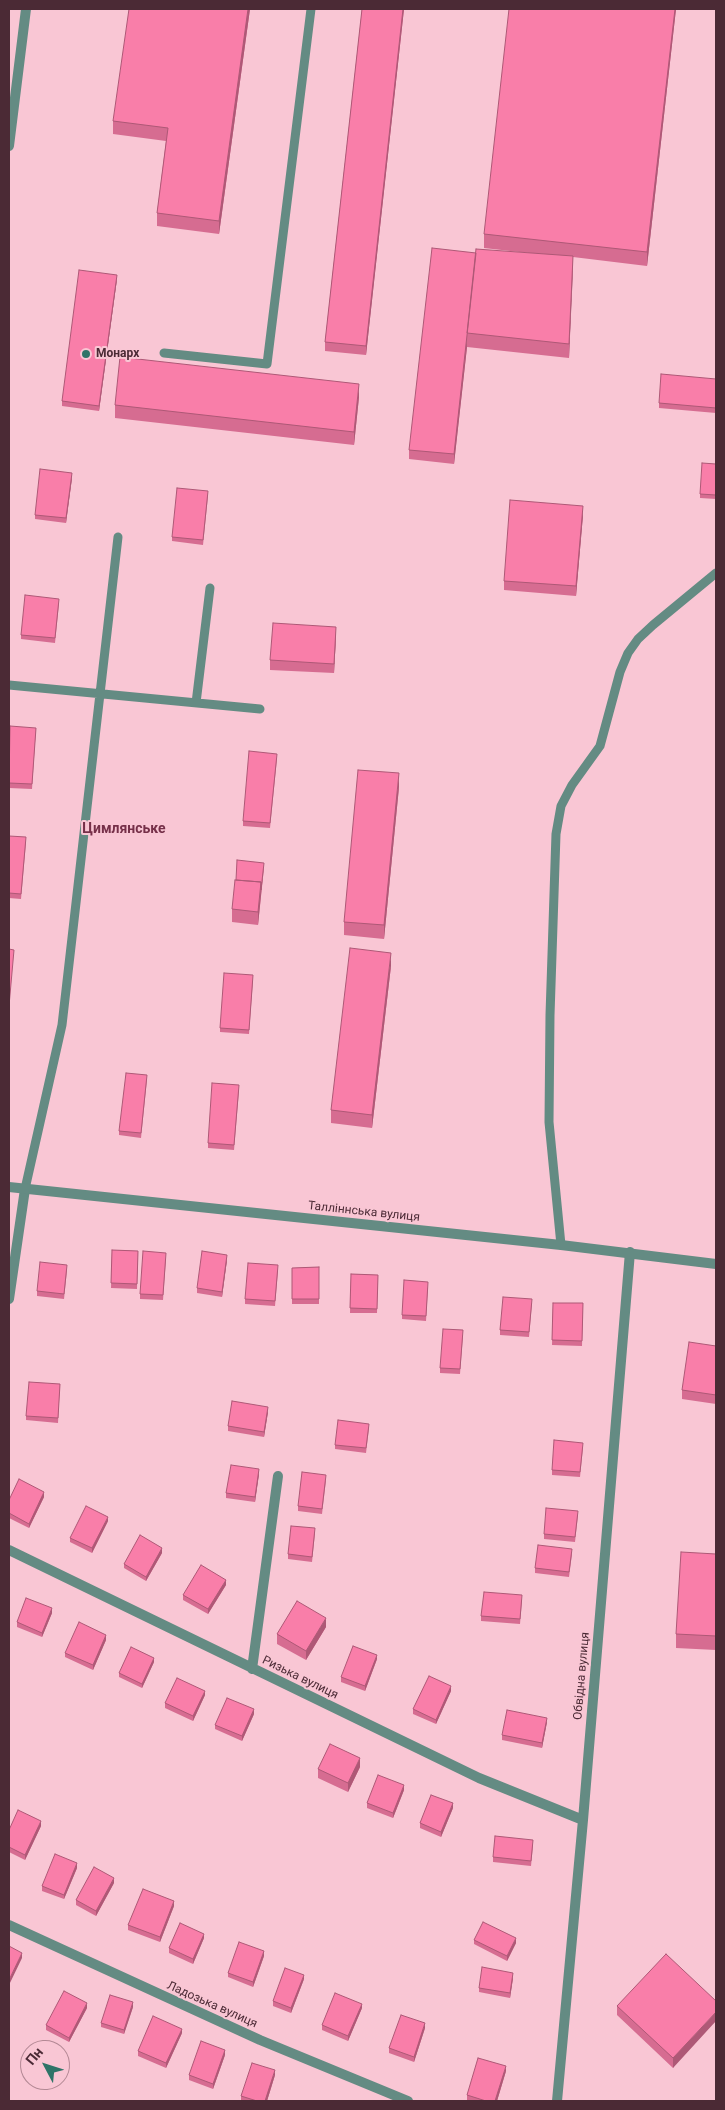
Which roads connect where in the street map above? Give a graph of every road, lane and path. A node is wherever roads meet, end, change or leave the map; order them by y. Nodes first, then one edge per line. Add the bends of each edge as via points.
1 (26, 9) edge
2 (311, 9) edge
3 (9, 146) edge
4 (164, 353) dead end
5 (118, 537) dead end
6 (716, 573) edge
7 (210, 588) dead end
8 (9, 685) edge
9 (100, 694) junction
10 (196, 703) junction
11 (260, 709) dead end
12 (9, 1187) edge
13 (25, 1189) junction
14 (561, 1245) junction
15 (630, 1252) junction
16 (716, 1264) edge
17 (9, 1299) edge
18 (278, 1476) dead end
19 (9, 1550) edge
20 (252, 1669) junction
21 (583, 1820) junction
22 (9, 1926) edge
23 (408, 2101) edge
24 (557, 2101) edge

1 - 3 street
2 - 4 lane via 268,364
5 - 9 lane
6 - 14 lane via 653,625 628,653 600,746 561,806 556,834 549,1122
7 - 10 lane
8 - 9 lane
9 - 10 lane
9 - 13 lane via 62,1025
10 - 11 lane
12 - 13 street, Талліннська вулиця
13 - 14 street, Талліннська вулиця
13 - 17 street
14 - 15 street, Талліннська вулиця
15 - 16 street, Талліннська вулиця
15 - 21 street, Обвідна вулиця
18 - 20 street
19 - 20 street, Ризька вулиця
20 - 21 street, Ризька вулиця via 479,1778
21 - 24 street, Обвідна вулиця
22 - 23 street, Ладозька вулиця via 260,2040

